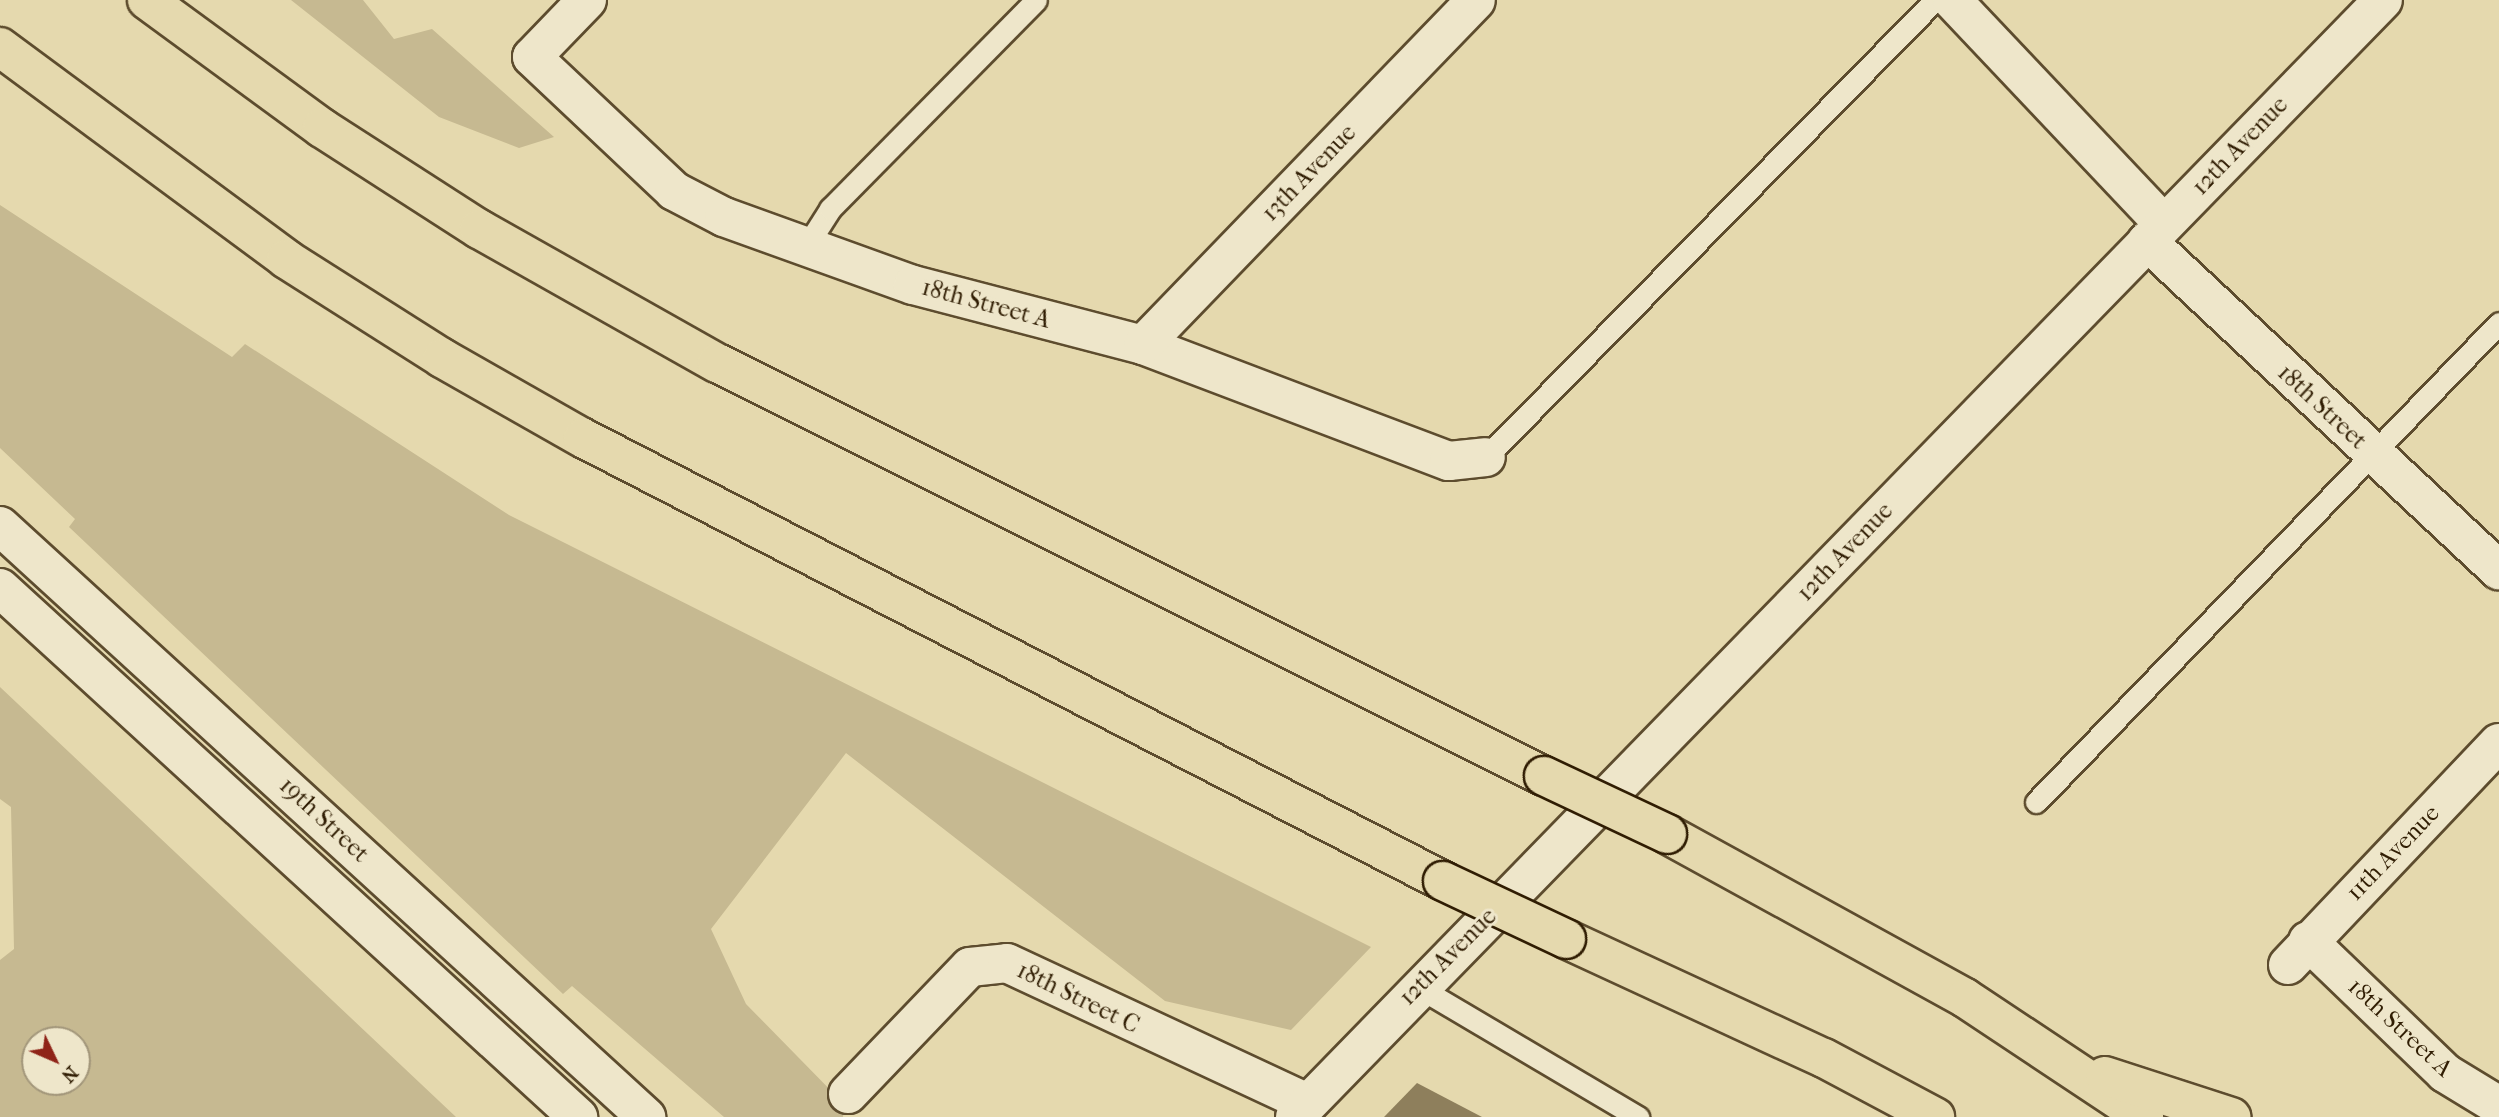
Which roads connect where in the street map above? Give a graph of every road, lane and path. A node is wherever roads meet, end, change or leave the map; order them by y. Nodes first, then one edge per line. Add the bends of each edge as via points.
1 (147, 0) edge
2 (587, 0) edge
3 (1036, 0) edge
4 (1476, 0) edge
5 (1935, 0) edge
6 (1952, 0) edge
7 (2383, 0) edge
8 (0, 47) edge
9 (2156, 232) junction
10 (804, 250) junction
11 (2499, 323) edge
12 (1143, 345) junction
13 (2373, 455) junction
14 (1486, 457) joint
15 (0, 526) edge
16 (2499, 570) edge
17 (0, 588) edge
18 (2499, 743) edge
19 (2036, 802) dead end
20 (2298, 953) joint
21 (1418, 987) junction
22 (2073, 1065) junction
23 (848, 1094) dead end
24 (2499, 1106) edge
25 (1295, 1112) edge
26 (578, 1117) edge
27 (646, 1117) edge
28 (1638, 1117) edge
29 (1936, 1117) edge
30 (2144, 1117) edge
31 (2231, 1117) edge

1 - 22 highway, bridge via 322,128 479,229 694,350 1667,834 1965,998
2 - 10 street, 18th Street A via 532,57 674,191
3 - 10 lane via 830,209
4 - 12 street, 13th Avenue
5 - 14 lane
6 - 9 street, 18th Street
7 - 9 street, 12th Avenue
8 - 29 highway, bridge via 275,251 442,358 583,438 1443,881 1824,1058
9 - 13 street, 18th Street
9 - 21 street, 12th Avenue
10 - 12 street, 18th Street A
11 - 13 lane
12 - 14 street, 18th Street A via 1449,461
13 - 16 street, 18th Street
13 - 19 lane
15 - 27 street, 19th Street
17 - 26 street, 19th Street
18 - 20 street, 11th Avenue
20 - 24 street, 18th Street A via 2445,1073
21 - 25 street, 12th Avenue
21 - 28 lane
22 - 30 highway
22 - 31 highway
23 - 25 street, 18th Street C via 970,967 1007,963

